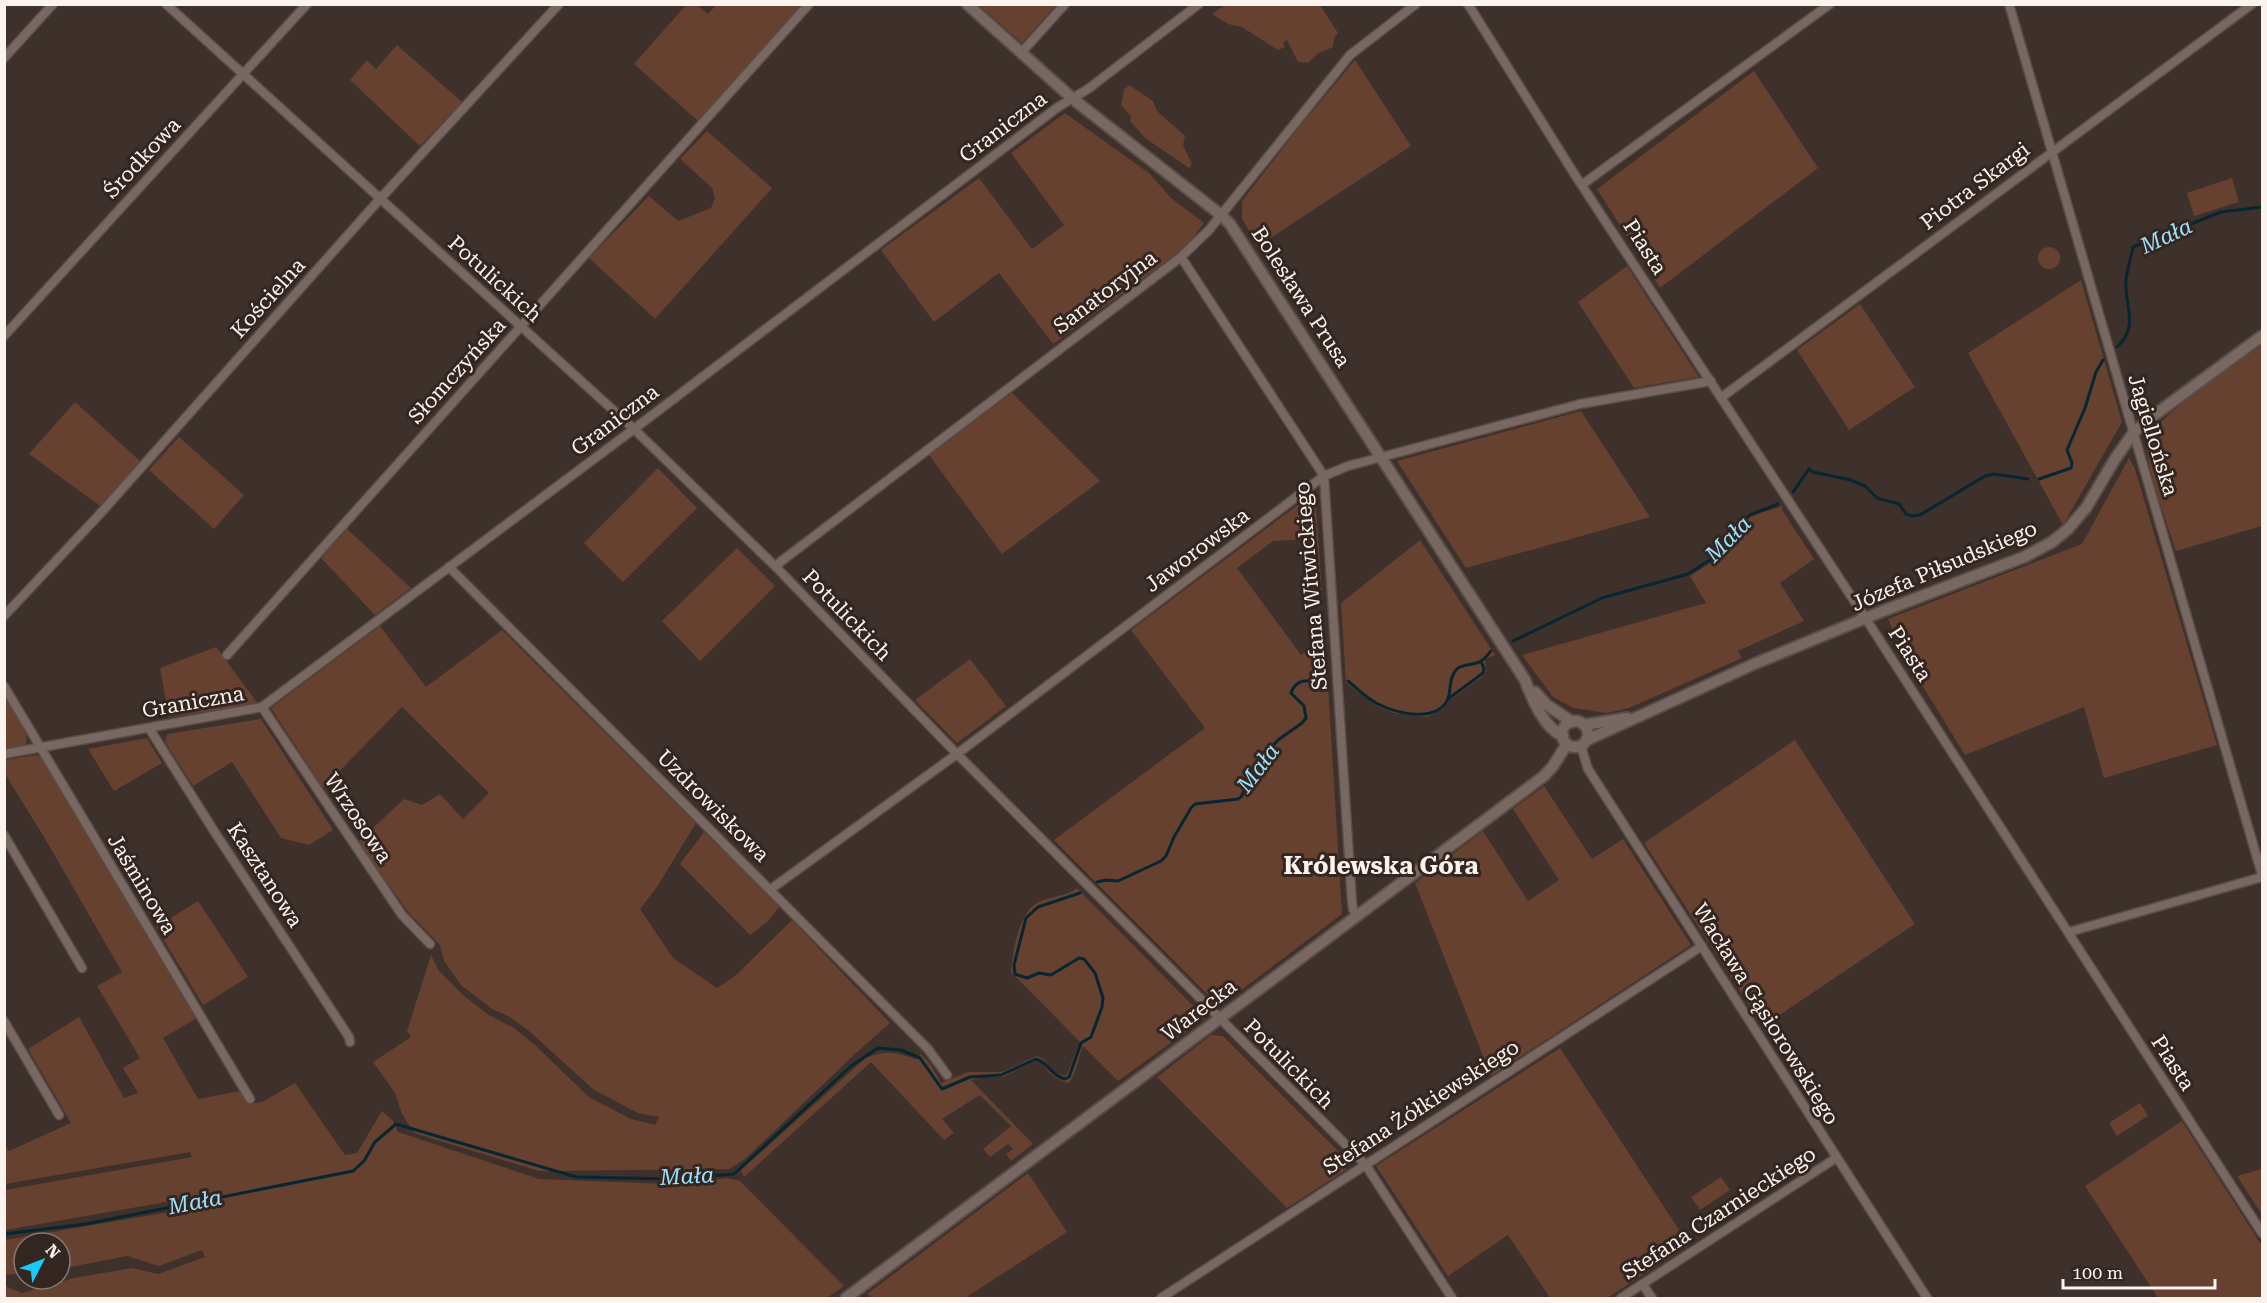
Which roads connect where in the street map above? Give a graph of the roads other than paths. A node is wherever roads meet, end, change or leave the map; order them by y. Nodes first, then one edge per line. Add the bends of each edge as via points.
1 (53, 4) edge
2 (166, 4) edge
3 (306, 4) edge
4 (559, 4) edge
5 (808, 4) edge
6 (967, 4) edge
7 (1065, 4) edge
8 (1199, 4) edge
9 (1416, 4) edge
10 (1468, 4) edge
11 (1830, 4) edge
12 (2009, 4) edge
13 (2252, 4) edge
14 (1021, 53) junction
15 (4, 58) edge
16 (243, 75) junction
17 (1073, 99) junction
18 (2051, 152) junction
19 (1583, 184) junction
20 (380, 200) junction
21 (1221, 214) junction
22 (1181, 257) junction
23 (521, 326) junction
24 (4, 336) edge
25 (2262, 336) edge
26 (1711, 381) junction
27 (1722, 397) junction
28 (634, 429) junction
29 (2134, 432) junction
30 (1382, 459) junction
31 (1324, 476) junction
32 (775, 566) junction
33 (449, 567) junction
34 (4, 616) edge
35 (1866, 619) junction
36 (227, 655) dead end
37 (1525, 681) junction
38 (4, 686) edge
39 (262, 707) junction
40 (1642, 715) junction
41 (1572, 722) junction
42 (1584, 725) junction
43 (149, 728) junction
44 (1565, 740) junction
45 (1584, 743) junction
46 (40, 749) junction
47 (4, 754) edge
48 (957, 754) junction
49 (4, 835) edge
50 (2262, 876) edge
51 (771, 889) junction
52 (1358, 916) junction
53 (2069, 932) junction
54 (430, 944) dead end
55 (1701, 946) junction
56 (82, 968) dead end
57 (1219, 1020) junction
58 (4, 1021) edge
59 (350, 1042) dead end
60 (947, 1075) dead end
61 (249, 1099) dead end
62 (59, 1115) dead end
63 (1836, 1158) junction
64 (1365, 1164) junction
65 (2262, 1233) edge
66 (1643, 1285) junction
67 (846, 1299) edge
68 (1161, 1299) edge
69 (1452, 1299) edge
70 (1622, 1299) edge
71 (1652, 1299) edge
72 (1927, 1299) edge

1 - 15 street
2 - 16 street, Potulickich
3 - 16 street, Środkowa
4 - 20 street, Kościelna
5 - 23 street, Słomczyńska
6 - 14 street, Bolesława Prusa
7 - 14 street
8 - 17 street, Graniczna
9 - 21 street, Sanatoryjna via 1350,55
10 - 19 street, Piasta
11 - 19 street
12 - 18 street, Jagiellońska
13 - 18 street, Piotra Skargi
14 - 17 street, Bolesława Prusa
16 - 20 street, Potulickich
16 - 24 street, Środkowa
17 - 21 street, Bolesława Prusa
17 - 28 street, Graniczna
18 - 27 street, Piotra Skargi
18 - 29 street, Jagiellońska
19 - 26 street, Piasta
20 - 23 street, Potulickich
20 - 34 street, Kościelna
21 - 22 street, Sanatoryjna
21 - 30 street, Bolesława Prusa
22 - 31 street, Stefana Witwickiego
22 - 32 street, Sanatoryjna
23 - 28 street, Potulickich
23 - 36 street, Słomczyńska
25 - 29 street, Józefa Piłsudskiego
26 - 27 street, Piasta
26 - 30 street, Jaworowska via 1580,404
27 - 35 street, Piasta
28 - 32 street, Potulickich
28 - 33 street, Graniczna
29 - 35 street, Józefa Piłsudskiego via 2086,508 2052,543
29 - 50 street, Jagiellońska
30 - 31 street, Jaworowska
30 - 37 street, Bolesława Prusa
31 - 48 street, Jaworowska
31 - 52 street, Stefana Witwickiego via 1352,902
32 - 48 street, Potulickich
33 - 39 street, Graniczna
33 - 51 street, Uzdrowiskowa
35 - 40 street, Józefa Piłsudskiego
35 - 53 street, Piasta
37 - 41 street, Bolesława Prusa via 1547,705
37 - 44 street, Bolesława Prusa via 1552,729
38 - 46 street, Jaśminowa
39 - 43 street, Graniczna
39 - 54 street, Wrzosowa via 402,915
40 - 42 street, Józefa Piłsudskiego
40 - 45 street, Józefa Piłsudskiego
41 - 42 street
41 - 44 street via 1564,728
42 - 45 street via 1588,733
43 - 46 street, Graniczna
43 - 59 street, Kasztanowa
44 - 45 street via 1574,747
44 - 52 street, Warecka via 1544,776
45 - 55 street, Wacława Gąsiorowskiego via 1588,769
46 - 47 street, Graniczna
46 - 61 street, Jaśminowa
48 - 51 street, Jaworowska
48 - 57 street, Potulickich
49 - 56 street
50 - 53 street
51 - 60 street, Uzdrowiskowa via 928,1049
52 - 57 street, Warecka
53 - 65 street, Piasta
55 - 63 street, Wacława Gąsiorowskiego
55 - 64 street, Stefana Żółkiewskiego
57 - 64 street, Potulickich
57 - 67 street, Warecka
58 - 62 street
63 - 66 street, Stefana Czarnieckiego
63 - 72 street, Wacława Gąsiorowskiego
64 - 68 street, Stefana Żółkiewskiego
64 - 69 street, Potulickich
66 - 70 street, Stefana Czarnieckiego
66 - 71 street

